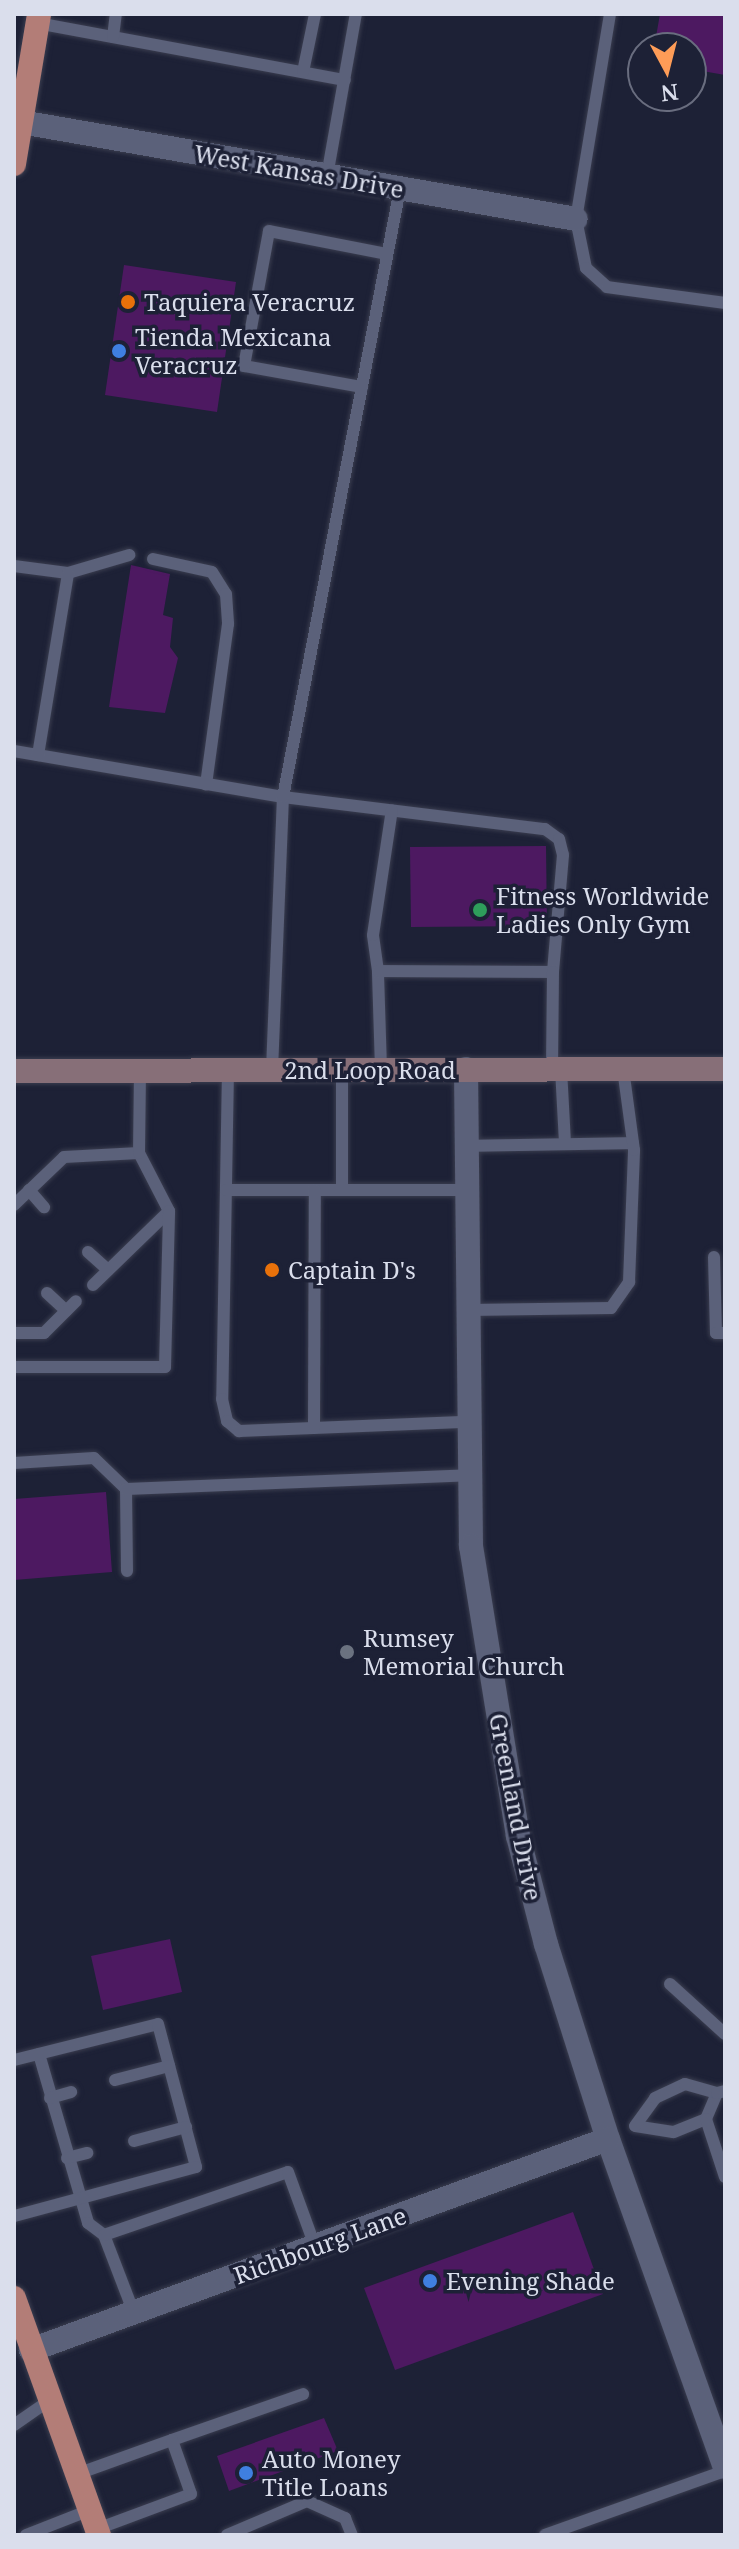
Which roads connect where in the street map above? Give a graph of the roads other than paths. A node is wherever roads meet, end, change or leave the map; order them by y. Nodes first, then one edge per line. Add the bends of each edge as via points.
1 (116, 14) edge
2 (315, 14) edge
3 (356, 14) edge
4 (610, 14) edge
5 (38, 18) edge
6 (113, 37) junction
7 (303, 72) junction
8 (345, 80) junction
9 (18, 121) edge
10 (14, 164) edge
11 (327, 176) junction
12 (400, 189) junction
13 (576, 219) junction
14 (387, 254) junction
15 (725, 303) edge
16 (362, 387) junction
17 (129, 555) dead end
18 (153, 559) dead end
19 (14, 566) edge
20 (68, 573) junction
21 (14, 751) edge
22 (38, 755) junction
23 (206, 784) junction
24 (283, 797) junction
25 (392, 810) junction
26 (378, 971) junction
27 (553, 972) junction
28 (381, 1069) junction
29 (466, 1069) junction
30 (557, 1069) junction
31 (623, 1069) junction
32 (725, 1069) edge
33 (140, 1070) junction
34 (228, 1070) junction
35 (272, 1070) junction
36 (342, 1070) junction
37 (14, 1071) edge
38 (633, 1143) junction
39 (565, 1144) junction
40 (465, 1146) junction
41 (139, 1153) junction
42 (29, 1190) junction
43 (226, 1190) junction
44 (315, 1190) junction
45 (342, 1190) junction
46 (466, 1190) junction
47 (14, 1205) edge
48 (44, 1207) dead end
49 (169, 1211) junction
50 (88, 1252) dead end
51 (714, 1257) dead end
52 (108, 1270) junction
53 (93, 1285) dead end
54 (47, 1293) dead end
55 (76, 1301) dead end
56 (468, 1310) junction
57 (66, 1311) junction
58 (14, 1333) edge
59 (725, 1333) edge
60 (14, 1367) edge
61 (468, 1422) junction
62 (314, 1428) junction
63 (14, 1463) edge
64 (469, 1475) junction
65 (126, 1489) junction
66 (127, 1571) dead end
67 (670, 1984) dead end
68 (725, 2034) edge
69 (39, 2054) junction
70 (14, 2060) edge
71 (169, 2066) junction
72 (115, 2080) dead end
73 (71, 2092) dead end
74 (721, 2092) edge
75 (50, 2098) junction
76 (706, 2119) junction
77 (635, 2126) junction
78 (186, 2127) junction
79 (608, 2139) junction
80 (134, 2141) dead end
81 (87, 2153) dead end
82 (67, 2158) junction
83 (725, 2177) edge
84 (79, 2198) junction
85 (14, 2216) edge
86 (104, 2235) junction
87 (315, 2246) junction
88 (14, 2298) edge
89 (134, 2313) junction
90 (31, 2350) junction
91 (303, 2394) dead end
92 (50, 2400) junction
93 (14, 2425) edge
94 (172, 2440) junction
95 (725, 2469) edge
96 (77, 2474) junction
97 (95, 2525) edge
98 (26, 2535) edge
99 (227, 2535) edge
100 (352, 2535) edge
101 (545, 2535) edge

1 - 6 lane
2 - 7 lane
3 - 8 lane
4 - 13 lane
5 - 6 lane
5 - 9 main road
6 - 7 lane
7 - 8 lane
8 - 11 lane
9 - 10 main road
9 - 11 street, West Kansas Drive
11 - 12 street, West Kansas Drive
12 - 13 street, West Kansas Drive
12 - 14 lane
13 - 15 lane via 586,268 607,287
14 - 16 lane
14 - 16 lane via 269,231 244,366
16 - 24 lane
17 - 20 lane
18 - 23 lane via 212,572 226,594 228,624
19 - 20 lane
20 - 22 lane
21 - 22 lane
22 - 23 lane
23 - 24 lane
24 - 25 lane
24 - 35 lane
25 - 26 lane via 373,935
25 - 27 lane via 545,829 559,839 563,855
26 - 27 lane
26 - 28 lane
27 - 30 lane
28 - 29 main road, 2nd Loop Road
28 - 36 main road, 2nd Loop Road
29 - 30 main road, 2nd Loop Road
29 - 40 street, Greenland Drive
30 - 31 main road, 2nd Loop Road
30 - 39 lane
31 - 32 main road, 2nd Loop Road
31 - 38 lane
33 - 34 main road, 2nd Loop Road
33 - 37 main road, 2nd Loop Road
33 - 41 lane
34 - 35 main road, 2nd Loop Road
34 - 43 lane
35 - 36 main road, 2nd Loop Road
36 - 45 lane
38 - 39 lane
38 - 56 lane via 629,1282 611,1308
39 - 40 lane
40 - 46 street, Greenland Drive
41 - 42 lane via 64,1157
41 - 49 lane
42 - 47 lane
42 - 48 lane
43 - 44 lane
43 - 62 lane via 222,1399 227,1421 239,1431
44 - 45 lane
44 - 62 lane
45 - 46 lane
46 - 56 street, Greenland Drive
49 - 52 lane
49 - 60 lane via 165,1367
50 - 52 lane
51 - 59 lane via 716,1333
52 - 53 lane
54 - 57 lane
55 - 57 lane
56 - 61 street, Greenland Drive
57 - 58 lane via 44,1333
61 - 62 lane
61 - 64 street, Greenland Drive
63 - 65 lane via 94,1458
64 - 65 lane
64 - 79 street, Greenland Drive via 471,1546 518,1836
65 - 66 lane
67 - 68 lane
69 - 70 lane
69 - 71 lane via 158,2024
69 - 75 lane
71 - 72 lane
71 - 78 lane
73 - 75 lane
74 - 76 lane
74 - 77 lane via 685,2084 655,2098
75 - 82 lane
76 - 77 lane via 673,2132
76 - 83 lane
77 - 79 lane
78 - 80 lane
78 - 84 lane via 196,2167
79 - 87 street, Richbourg Lane
79 - 95 street, Greenland Drive
81 - 82 lane
82 - 84 lane
84 - 85 lane
84 - 86 lane via 88,2223
86 - 87 lane via 288,2172
86 - 89 lane
87 - 89 street, Richbourg Lane
88 - 90 main road
89 - 90 street, Richbourg Lane
90 - 92 main road
91 - 94 lane
92 - 93 lane
92 - 96 main road
94 - 96 lane
94 - 97 lane via 191,2494
95 - 101 lane
96 - 97 main road
97 - 98 lane
99 - 100 lane via 307,2501 345,2518

